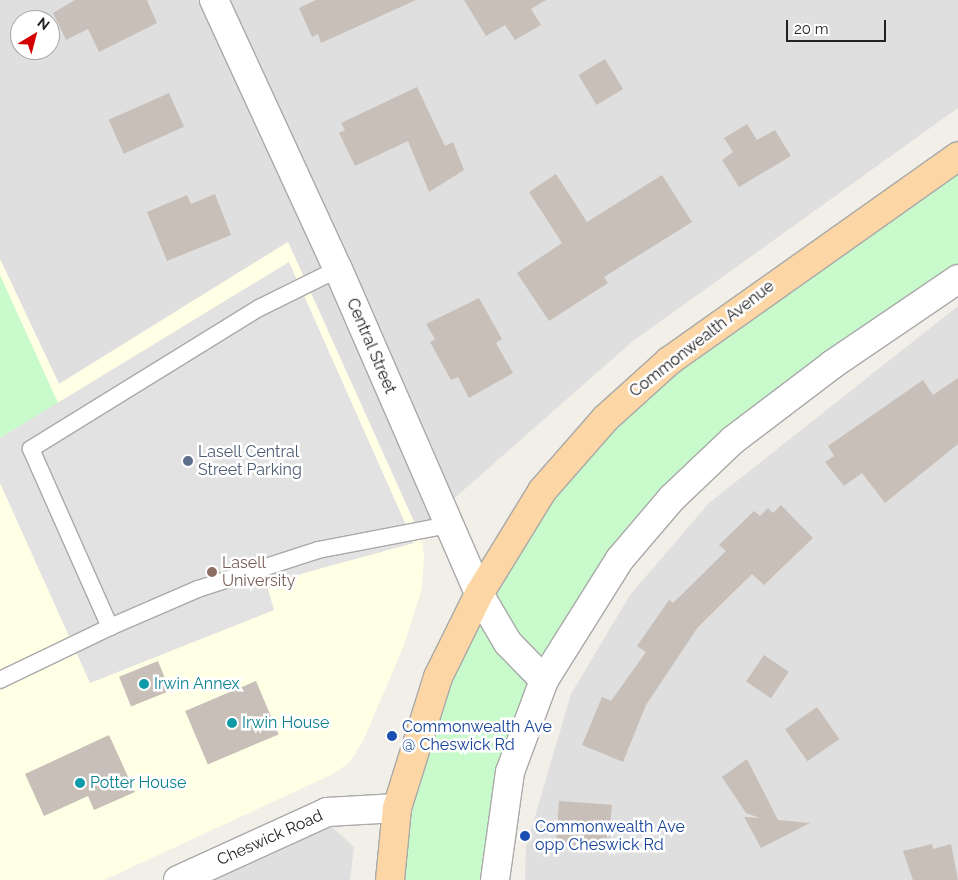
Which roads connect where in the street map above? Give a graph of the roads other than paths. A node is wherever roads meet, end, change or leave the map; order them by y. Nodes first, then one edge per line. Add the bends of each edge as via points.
1 (214, 0) edge
2 (958, 156) edge
3 (338, 269) junction
4 (958, 278) edge
5 (448, 525) junction
6 (479, 594) junction
7 (110, 627) junction
8 (0, 680) edge
9 (544, 680) junction
10 (396, 808) junction
11 (178, 880) edge
12 (390, 880) edge
13 (496, 880) edge

1 - 3 street, Central Street
2 - 6 main road, Commonwealth Avenue via 754,297 636,389 572,452 542,491
3 - 5 street, Central Street
3 - 7 lane via 259,308 31,448
4 - 9 street via 740,434 672,498 620,559
5 - 6 street, Central Street
5 - 7 lane via 364,539 198,589
6 - 9 street, Central Street via 508,643
6 - 10 main road, Commonwealth Avenue via 431,695
7 - 8 lane
9 - 13 street via 510,772
10 - 11 street, Cheswick Road via 327,812
10 - 12 main road, Commonwealth Avenue

